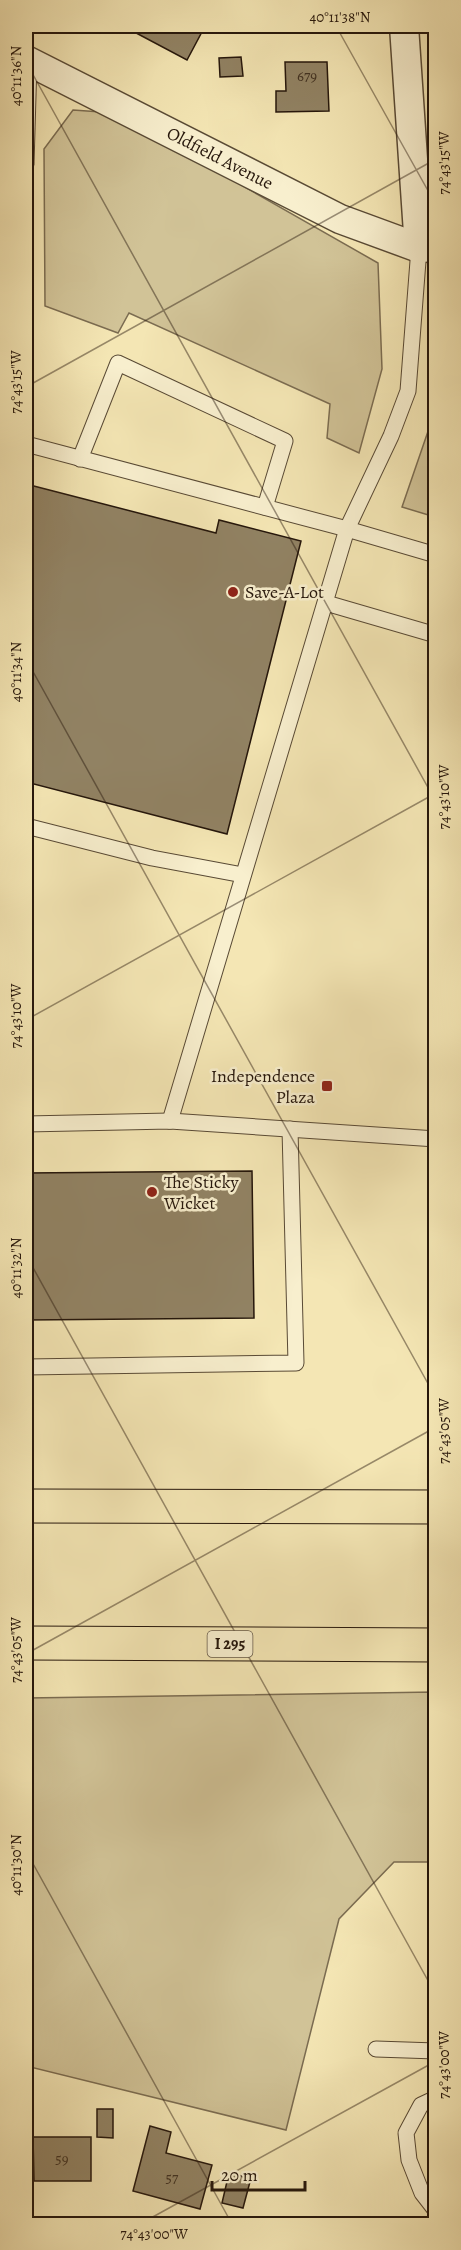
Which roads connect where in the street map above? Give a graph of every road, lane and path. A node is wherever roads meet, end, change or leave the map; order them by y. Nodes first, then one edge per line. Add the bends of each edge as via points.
1 (404, 26) edge
2 (27, 61) edge
3 (26, 164) edge
4 (427, 247) edge
5 (26, 444) edge
6 (80, 459) junction
7 (265, 507) junction
8 (347, 529) junction
9 (435, 555) edge
10 (326, 603) junction
11 (435, 635) edge
12 (26, 826) edge
13 (243, 875) junction
14 (170, 1121) junction
15 (26, 1124) edge
16 (290, 1129) junction
17 (435, 1139) edge
18 (26, 1367) edge
19 (26, 1506) edge
20 (435, 1507) edge
21 (26, 1643) edge
22 (435, 1644) edge
23 (376, 2049) dead end
24 (435, 2051) edge
25 (435, 2098) edge
26 (435, 2211) edge

1 - 4 street
2 - 3 lane
2 - 4 street, Oldfield Avenue via 340,219
4 - 8 lane via 408,391
5 - 6 lane
6 - 7 lane
6 - 7 lane via 118,363 285,441
7 - 8 lane
8 - 9 lane
8 - 10 lane
10 - 11 lane
10 - 13 lane
12 - 13 lane via 152,858
13 - 14 lane
14 - 15 lane
14 - 16 lane
16 - 17 lane
16 - 18 lane via 296,1364
19 - 20 highway
21 - 22 highway, I 295
23 - 24 lane
25 - 26 lane via 421,2106 406,2133 409,2160 422,2193

